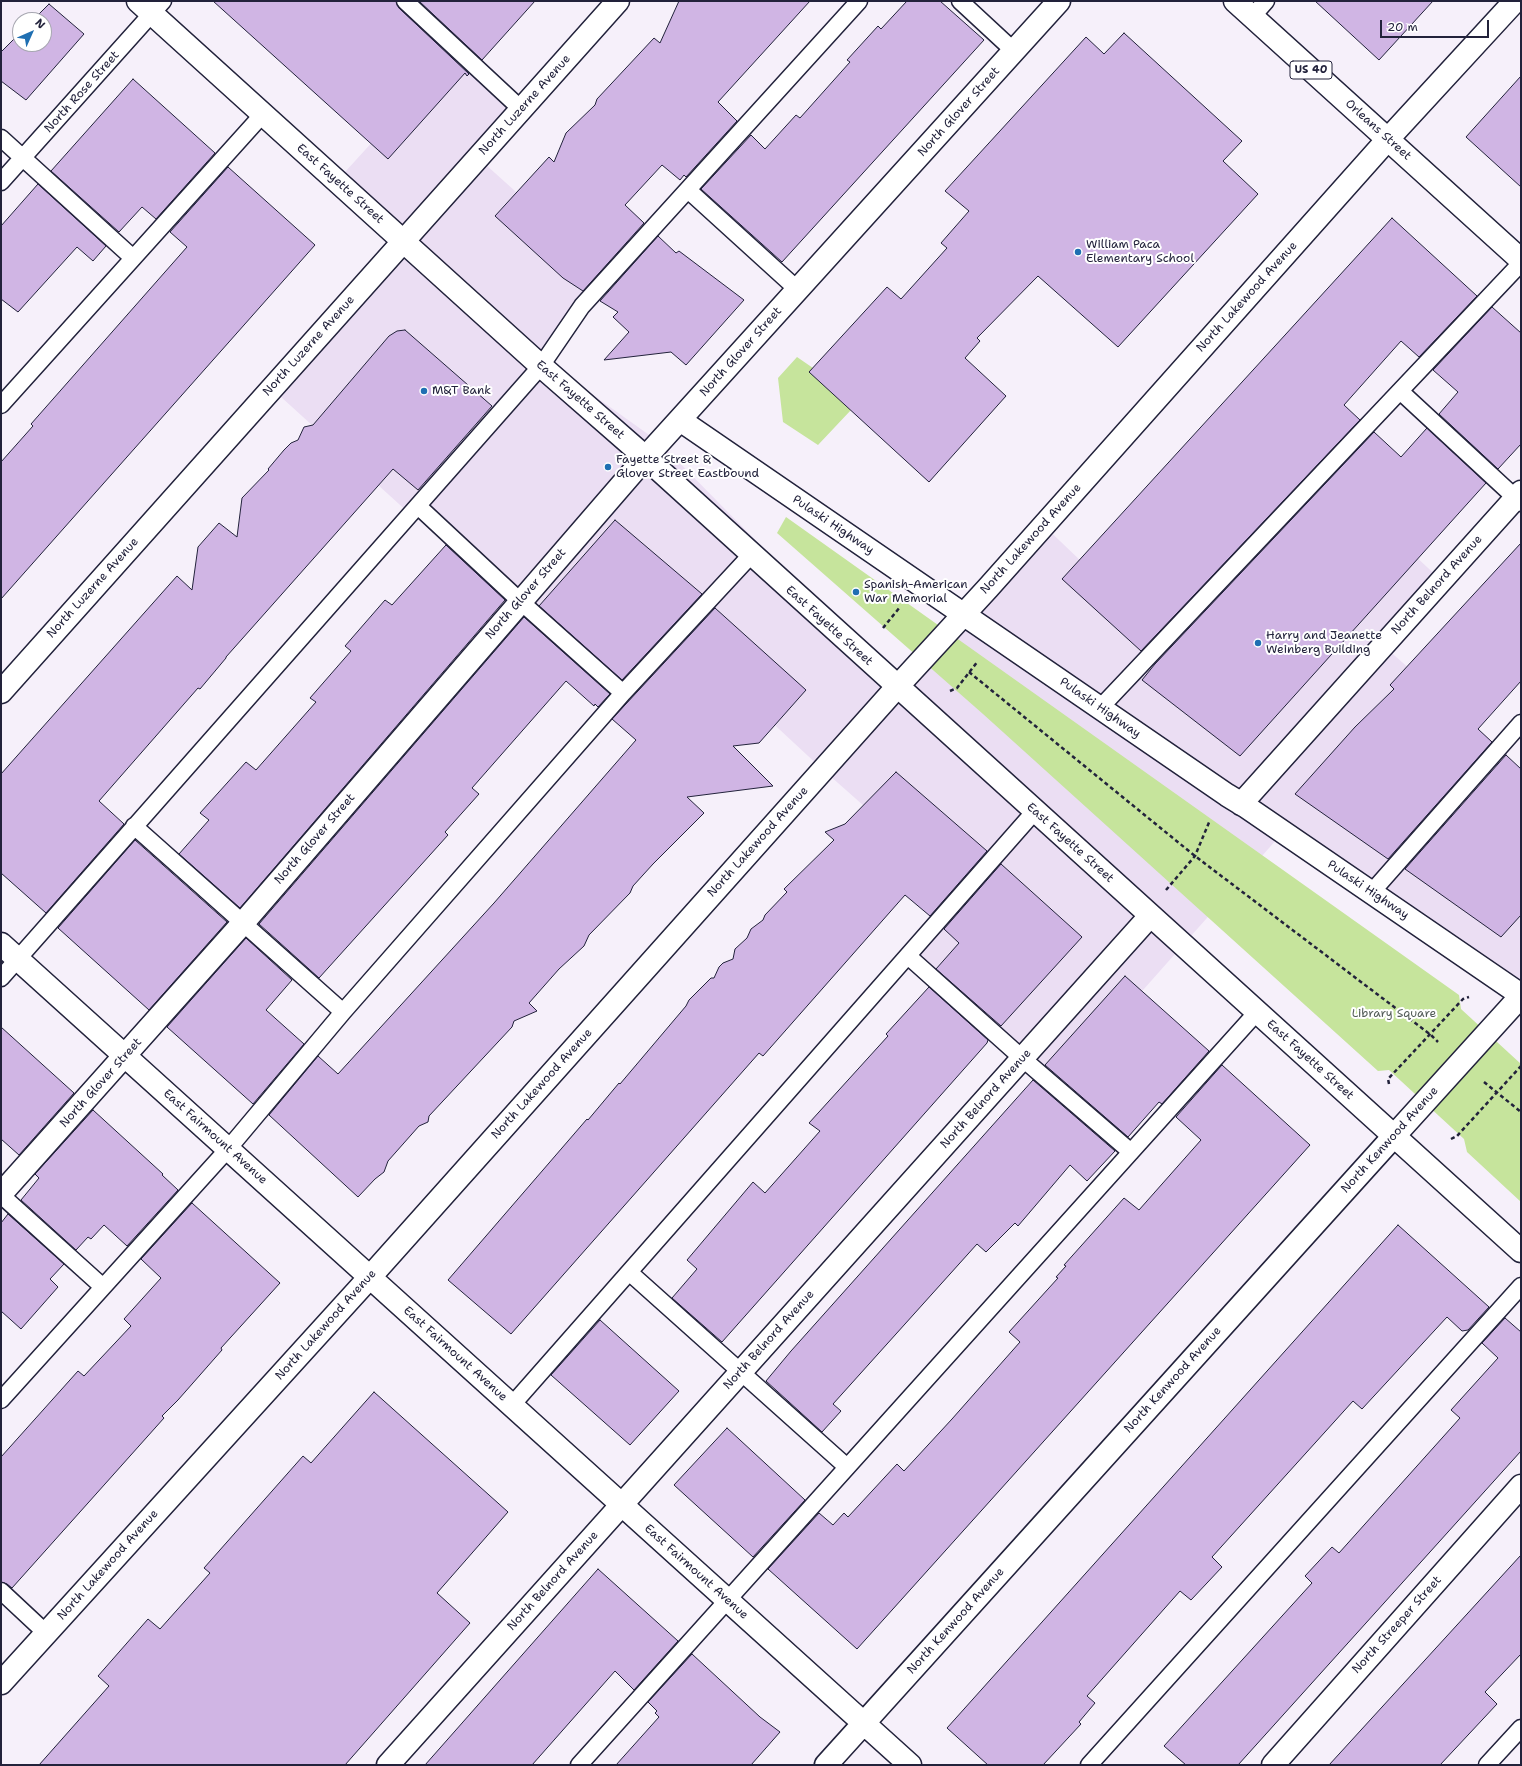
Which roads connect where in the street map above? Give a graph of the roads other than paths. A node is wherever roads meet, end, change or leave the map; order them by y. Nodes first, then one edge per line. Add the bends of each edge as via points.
1 (405, 1) edge
2 (618, 1) edge
3 (859, 1) edge
4 (960, 1) edge
5 (1059, 1) edge
6 (1234, 1) edge
7 (1515, 1) edge
8 (151, 6) edge
9 (1259, 9) edge
10 (1014, 50) junction
11 (521, 109) junction
12 (263, 114) junction
13 (1, 138) edge
14 (1388, 138) junction
15 (23, 158) junction
16 (1, 182) edge
17 (688, 190) junction
18 (403, 241) junction
19 (133, 258) junction
20 (1521, 260) edge
21 (1521, 263) edge
22 (798, 290) junction
23 (541, 366) junction
24 (1400, 391) junction
25 (1, 405) edge
26 (680, 420) junction
27 (645, 458) junction
28 (1519, 498) edge
29 (418, 506) junction
30 (751, 555) junction
31 (520, 601) junction
32 (963, 614) junction
33 (897, 687) junction
34 (1, 692) edge
35 (623, 693) junction
36 (1100, 708) junction
37 (1521, 723) edge
38 (1241, 804) junction
39 (1035, 811) junction
40 (134, 826) junction
41 (1371, 892) junction
42 (1150, 916) junction
43 (243, 923) junction
44 (1, 944) edge
45 (908, 956) junction
46 (18, 959) junction
47 (1, 978) edge
48 (1521, 995) edge
49 (343, 1012) junction
50 (1257, 1012) junction
51 (125, 1056) junction
52 (1022, 1058) junction
53 (1394, 1136) junction
54 (228, 1149) junction
55 (1131, 1152) junction
56 (1, 1194) edge
57 (1521, 1251) edge
58 (629, 1272) junction
59 (370, 1277) junction
60 (1521, 1286) edge
61 (103, 1287) junction
62 (741, 1372) junction
63 (1, 1400) edge
64 (512, 1405) junction
65 (847, 1467) junction
66 (1521, 1486) edge
67 (622, 1504) junction
68 (1, 1591) edge
69 (728, 1600) junction
70 (46, 1633) junction
71 (1, 1684) edge
72 (864, 1724) junction
73 (1521, 1728) edge
74 (388, 1765) edge
75 (579, 1765) edge
76 (826, 1765) edge
77 (910, 1765) edge
78 (1089, 1765) edge
79 (1273, 1765) edge
80 (1487, 1765) edge

1 - 11 lane
2 - 11 street, North Luzerne Avenue
3 - 17 lane
4 - 10 lane
5 - 10 street, North Glover Street
6 - 9 street, Orleans Street / US 40
7 - 14 street, North Lakewood Avenue
8 - 12 street, East Fayette Street
8 - 15 lane, North Rose Street
9 - 14 street, Orleans Street / US 40
10 - 22 street, North Glover Street
11 - 18 street, North Luzerne Avenue
12 - 18 street, East Fayette Street
12 - 19 lane
13 - 15 lane
14 - 20 street, Orleans Street / US 40
14 - 32 street, North Lakewood Avenue
15 - 16 lane, North Rose Street
15 - 19 lane
17 - 22 lane
17 - 23 lane via 582,306
18 - 23 street, East Fayette Street
18 - 34 street, North Luzerne Avenue
19 - 25 lane
21 - 24 lane
22 - 26 street, North Glover Street
23 - 27 street, East Fayette Street
23 - 29 lane
24 - 28 lane
24 - 36 lane
26 - 27 street, North Glover Street
26 - 32 street, Pulaski Highway
27 - 30 street, East Fayette Street
27 - 31 street, North Glover Street
28 - 38 street, North Belnord Avenue
29 - 31 lane
29 - 40 lane
30 - 33 street, East Fayette Street
30 - 35 lane
31 - 35 lane
31 - 43 street, North Glover Street
32 - 33 street, North Lakewood Avenue
32 - 36 street, Pulaski Highway
33 - 39 street, East Fayette Street
33 - 59 street, North Lakewood Avenue
35 - 49 lane
36 - 38 street, Pulaski Highway
37 - 41 lane
38 - 41 street, Pulaski Highway
39 - 42 street, East Fayette Street
39 - 45 lane
40 - 43 lane
40 - 46 lane
41 - 48 street, Pulaski Highway
42 - 50 street, East Fayette Street
42 - 52 street, North Belnord Avenue
43 - 49 lane
43 - 51 street, North Glover Street
44 - 46 street, East Fairmount Avenue
45 - 52 lane
45 - 58 lane
46 - 47 lane
46 - 51 street, East Fairmount Avenue
48 - 53 street, North Kenwood Avenue
49 - 54 lane
50 - 53 street, East Fayette Street
50 - 55 lane
51 - 54 street, East Fairmount Avenue
51 - 56 street, North Glover Street
52 - 55 lane
52 - 62 street, North Belnord Avenue
53 - 57 street, East Fayette Street
53 - 72 street, North Kenwood Avenue
54 - 59 street, East Fairmount Avenue
54 - 61 lane
55 - 65 lane
56 - 61 lane
58 - 62 lane
58 - 64 lane
59 - 64 street, East Fairmount Avenue
59 - 70 street, North Lakewood Avenue
60 - 78 lane
61 - 63 lane
62 - 65 lane
62 - 67 street, North Belnord Avenue
64 - 67 street, East Fairmount Avenue
65 - 69 lane
66 - 79 street, North Streeper Street
67 - 69 street, East Fairmount Avenue
67 - 74 street, North Belnord Avenue
68 - 70 lane
69 - 72 street, East Fairmount Avenue
69 - 75 lane
70 - 71 street, North Lakewood Avenue
72 - 76 street, North Kenwood Avenue
72 - 77 street, East Fairmount Avenue
73 - 80 lane

